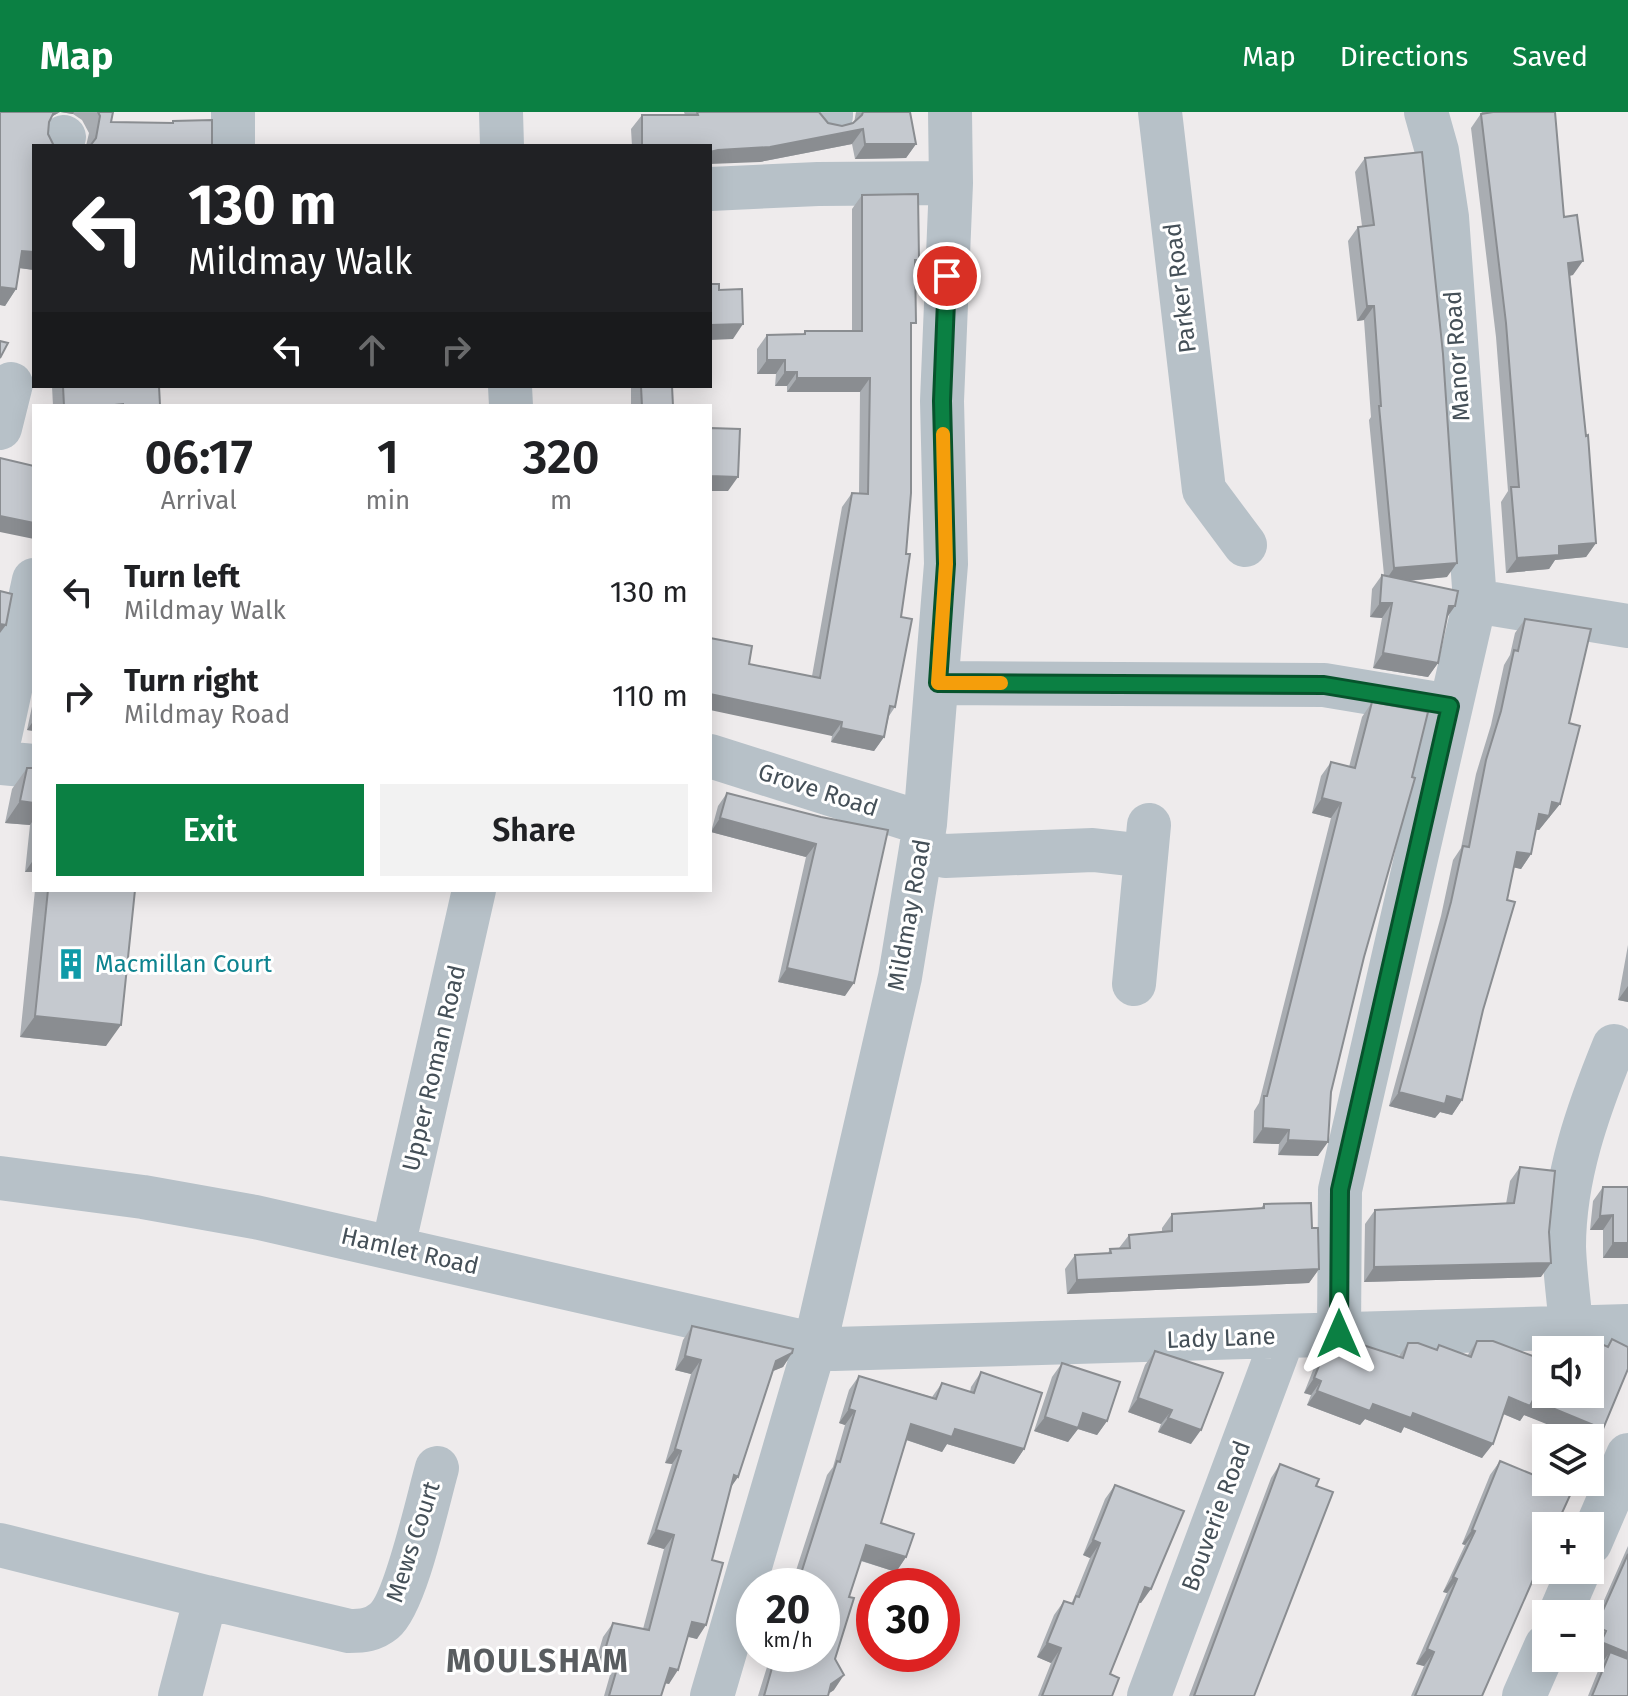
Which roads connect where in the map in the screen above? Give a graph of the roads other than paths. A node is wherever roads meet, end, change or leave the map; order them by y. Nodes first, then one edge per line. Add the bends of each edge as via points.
1 (233, 112) edge
2 (501, 112) edge
3 (950, 112) edge
4 (1160, 112) edge
5 (1426, 112) edge
6 (233, 144) edge
7 (502, 144) edge
8 (951, 183) junction
9 (712, 189) edge
10 (11, 384) dead end
11 (0, 428) edge
12 (1245, 545) dead end
13 (0, 566) edge
14 (32, 573) edge
15 (32, 589) edge
16 (1475, 601) junction
17 (1628, 626) edge
18 (938, 683) junction
19 (1450, 706) junction
20 (0, 736) edge
21 (712, 757) edge
22 (0, 763) edge
23 (32, 766) edge
24 (923, 837) junction
25 (474, 892) edge
26 (1134, 984) dead end
27 (1614, 1046) dead end
28 (0, 1178) edge
29 (393, 1247) junction
30 (1628, 1326) edge
31 (1571, 1327) junction
32 (1339, 1334) junction
33 (1283, 1337) junction
34 (815, 1345) junction
35 (1628, 1455) edge
36 (437, 1468) dead end
37 (1603, 1512) edge
38 (0, 1545) edge
39 (206, 1597) junction
40 (1535, 1672) edge
41 (180, 1696) edge
42 (712, 1696) edge
43 (1149, 1696) edge
44 (1524, 1696) edge

1 - 6 street
2 - 7 street
3 - 8 street, Mildmay Road
4 - 12 street, Parker Road via 1204,490
5 - 16 street, Manor Road via 1447,217
8 - 9 street
8 - 18 street, Mildmay Road via 942,401 946,564
10 - 11 street
13 - 14 street
15 - 20 street
16 - 17 street
16 - 19 street, Manor Road
18 - 19 street via 1324,685
18 - 24 street, Mildmay Road
19 - 32 street, Manor Road via 1340,1190
21 - 24 street, Grove Road
22 - 23 street
24 - 26 street, Grove Road via 945,856 1093,850 1147,840
24 - 34 street, Mildmay Road via 900,977
25 - 29 street, Upper Roman Road
27 - 31 street via 1588,1108 1571,1177 1564,1246
28 - 29 street, Hamlet Road via 241,1214
29 - 34 street, Hamlet Road
30 - 31 street, Lady Lane
31 - 32 street, Lady Lane
32 - 33 street, Lady Lane
33 - 34 street, Lady Lane via 834,1349
33 - 43 street, Bouverie Road
34 - 42 street, Mildmay Road
35 - 37 street
36 - 39 street, Mews Court via 399,1601 386,1620 370,1630 349,1631
38 - 39 street, Mews Court
39 - 41 street
40 - 44 street

